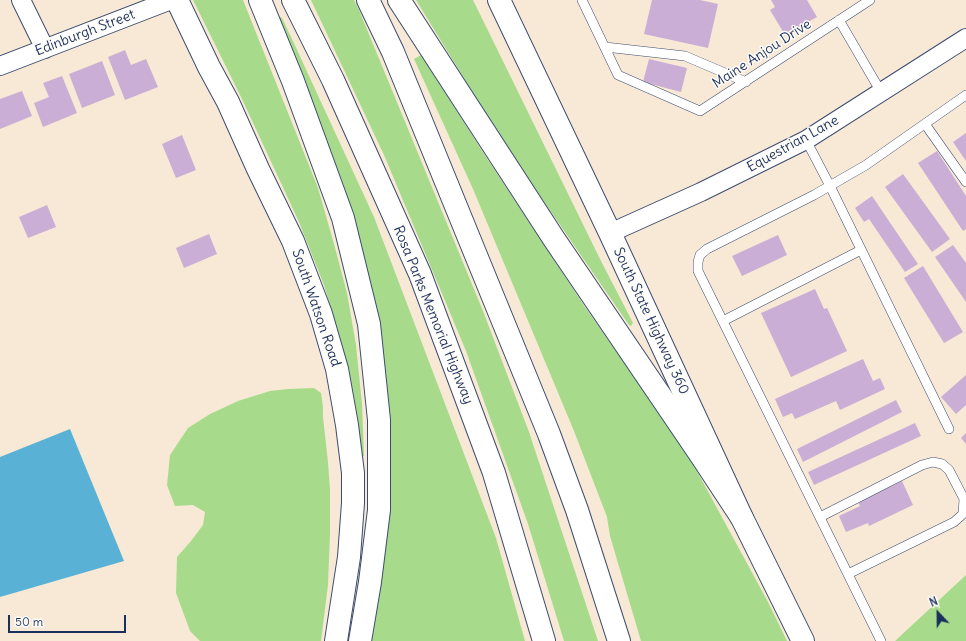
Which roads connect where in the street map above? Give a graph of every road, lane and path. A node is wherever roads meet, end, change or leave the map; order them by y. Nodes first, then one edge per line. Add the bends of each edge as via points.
1 (21, 0) edge
2 (171, 0) edge
3 (177, 0) edge
4 (260, 0) edge
5 (292, 0) edge
6 (368, 0) edge
7 (399, 0) edge
8 (499, 0) edge
9 (582, 0) edge
10 (870, 0) edge
11 (839, 20) junction
12 (966, 38) edge
13 (605, 48) junction
14 (45, 49) junction
15 (0, 66) edge
16 (746, 82) junction
17 (881, 92) junction
18 (966, 95) edge
19 (925, 124) junction
20 (806, 140) junction
21 (966, 182) edge
22 (830, 186) junction
23 (610, 233) junction
24 (861, 250) junction
25 (723, 321) junction
26 (949, 429) dead end
27 (820, 517) junction
28 (742, 518) junction
29 (848, 574) junction
30 (336, 641) edge
31 (360, 641) edge
32 (544, 641) edge
33 (619, 641) edge
34 (803, 641) edge
35 (881, 641) edge

1 - 14 street
2 - 14 street, Edinburgh Street
3 - 30 main road, South Watson Road via 293,241 321,314 337,369 352,466 353,503 349,557
4 - 31 main road via 293,81 343,218 369,324 379,420 378,510
5 - 32 main road, Rosa Parks Memorial Highway via 333,80 420,274 494,473
6 - 33 main road via 393,52 549,434 577,510
7 - 28 main road via 559,246
8 - 23 main road, South State Highway 360
9 - 13 lane
10 - 11 lane, Maine Anjou Drive
11 - 16 lane, Maine Anjou Drive
11 - 17 lane
12 - 17 street, Equestrian Lane
13 - 16 lane via 685,56
13 - 16 lane, Maine Anjou Drive via 618,75 700,111
14 - 15 street, Edinburgh Street
17 - 20 street, Equestrian Lane
18 - 19 lane
19 - 21 lane
19 - 22 lane via 866,165
20 - 22 lane
20 - 23 street, Equestrian Lane
22 - 24 lane
22 - 25 lane via 707,249 700,256 698,271
23 - 28 main road, South State Highway 360
24 - 25 lane
24 - 26 lane
25 - 27 lane
27 - 29 lane
27 - 29 lane via 922,465 933,462 942,464 949,470 964,499 963,514 954,522
28 - 34 main road, South State Highway 360
29 - 35 lane

